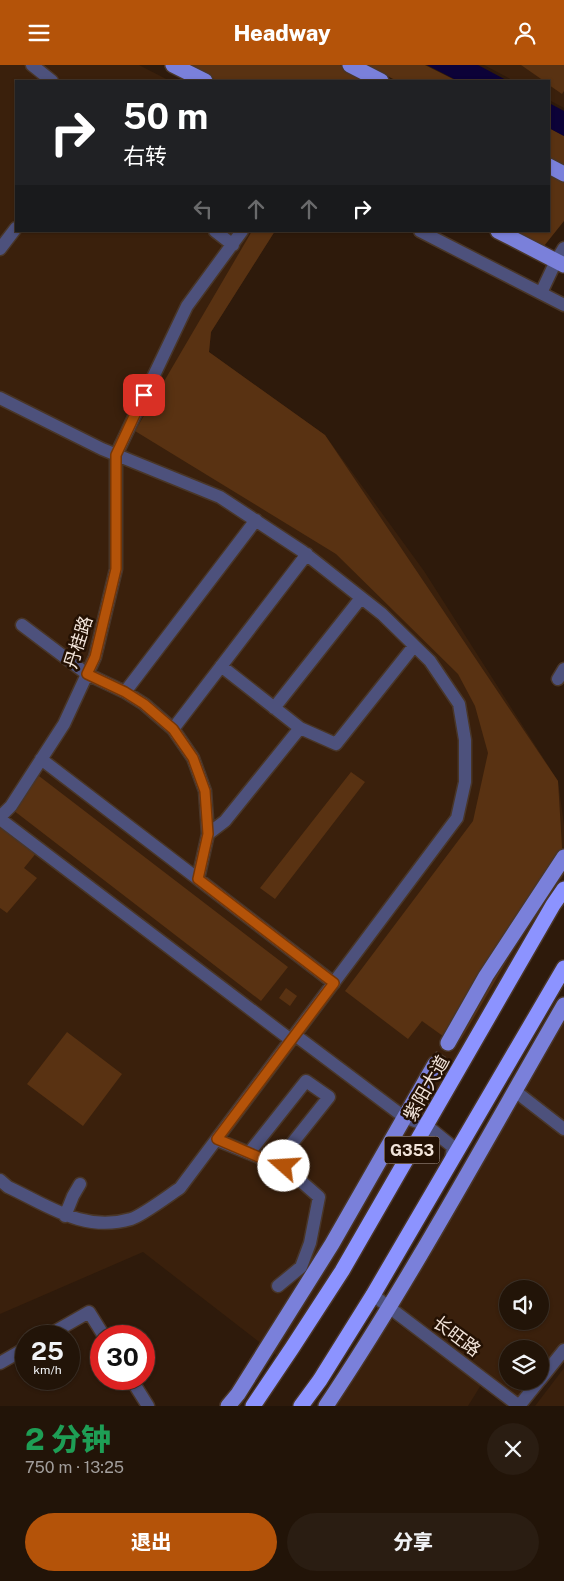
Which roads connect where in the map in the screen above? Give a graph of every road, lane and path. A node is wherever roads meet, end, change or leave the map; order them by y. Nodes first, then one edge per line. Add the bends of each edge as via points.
1 (32, 65) edge
2 (173, 65) edge
3 (350, 65) edge
4 (51, 80) edge
5 (203, 80) edge
6 (379, 80) edge
7 (550, 167) edge
8 (564, 174) edge
9 (15, 229) edge
10 (216, 232) edge
11 (241, 232) edge
12 (422, 232) edge
13 (500, 232) edge
14 (233, 245) junction
15 (0, 249) edge
16 (561, 258) edge
17 (541, 293) junction
18 (564, 305) edge
19 (0, 398) edge
20 (116, 455) junction
21 (256, 520) junction
22 (307, 554) junction
23 (362, 598) junction
24 (22, 625) dead end
25 (414, 645) junction
26 (221, 666) junction
27 (87, 674) junction
28 (125, 692) junction
29 (274, 708) junction
30 (300, 728) junction
31 (173, 729) junction
32 (41, 759) junction
33 (0, 818) edge
34 (208, 834) junction
35 (564, 857) edge
36 (198, 879) junction
37 (564, 889) edge
38 (564, 968) edge
39 (334, 983) junction
40 (564, 1005) edge
41 (293, 1037) junction
42 (448, 1043) tunnel mouth
43 (435, 1064) tunnel mouth
44 (514, 1091) junction
45 (404, 1117) junction
46 (426, 1125) junction
47 (564, 1129) edge
48 (217, 1139) junction
49 (249, 1153) junction
50 (451, 1160) junction
51 (278, 1161) junction
52 (0, 1181) edge
53 (80, 1184) dead end
54 (65, 1216) junction
55 (278, 1286) dead end
56 (373, 1295) junction
57 (389, 1307) junction
58 (66, 1325) edge
59 (97, 1325) edge
60 (564, 1349) edge
61 (15, 1354) edge
62 (0, 1363) edge
63 (549, 1369) edge
64 (138, 1390) edge
65 (532, 1390) edge
66 (148, 1406) edge
67 (228, 1406) edge
68 (253, 1406) edge
69 (302, 1406) edge
70 (326, 1406) edge
71 (519, 1406) edge

1 - 4 street
2 - 5 main road
3 - 6 main road
7 - 8 main road
9 - 15 street
10 - 14 street
11 - 14 street
12 - 17 street
13 - 16 main road
14 - 20 street via 187,306
16 - 17 street
17 - 18 street
19 - 20 street
20 - 21 street via 220,497
20 - 27 street, 丹桂路 via 116,569 95,657
21 - 22 street
21 - 28 street
22 - 23 street
22 - 26 street
23 - 25 street
23 - 29 street
24 - 27 street
25 - 30 street via 336,744
25 - 39 street via 430,661 459,704 465,739 465,782 457,818
26 - 29 street
26 - 31 street
27 - 28 street
27 - 32 street, 丹桂路 via 64,724
28 - 31 street
29 - 30 street
30 - 34 street via 225,821
31 - 34 street via 193,758 205,791
32 - 33 street, 丹桂路
32 - 36 street
33 - 41 street
34 - 36 street
35 - 42 main road via 486,976
36 - 39 street
37 - 46 highway, 紫阳大道 / G353
38 - 50 highway, G353
39 - 41 street
40 - 44 main road
41 - 45 street
41 - 48 street
43 - 45 main road
44 - 47 street
44 - 57 main road
45 - 46 street
45 - 67 main road via 332,1244
46 - 50 street via 454,1147
46 - 68 highway, 紫阳大道 / G353 via 342,1271
48 - 49 street
48 - 54 street via 180,1188 132,1218 100,1224
49 - 51 street
49 - 51 street via 306,1081 329,1097
50 - 56 highway, G353
51 - 55 street via 319,1197 310,1243 301,1267
52 - 54 street
53 - 54 street
56 - 57 street, 长旺路
56 - 69 highway, G353
57 - 70 main road
57 - 71 street, 长旺路
58 - 59 street via 89,1312
60 - 63 street
61 - 62 street
64 - 66 street
65 - 71 street

